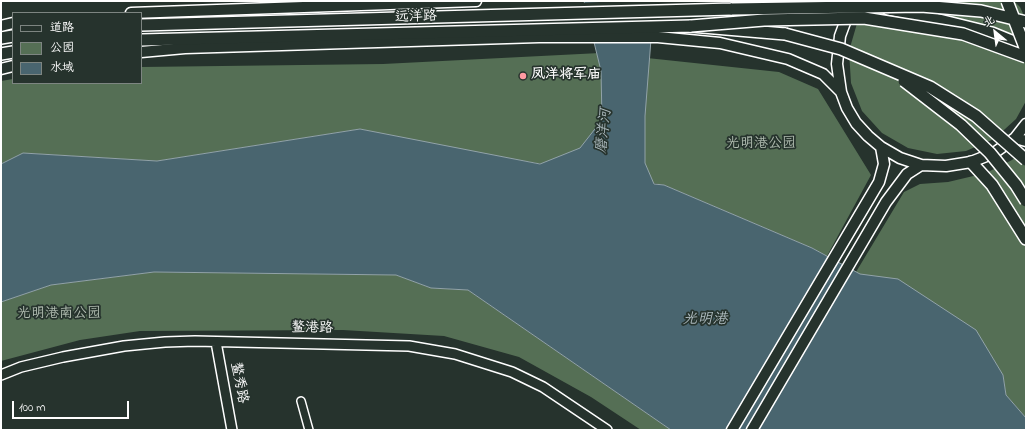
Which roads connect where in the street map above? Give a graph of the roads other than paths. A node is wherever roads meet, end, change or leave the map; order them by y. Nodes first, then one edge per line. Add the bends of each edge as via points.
1 (476, 1) edge
2 (759, 1) edge
3 (1007, 1) edge
4 (859, 4) edge
5 (732, 9) junction
6 (142, 13) edge
7 (1026, 22) edge
8 (12, 24) edge
9 (142, 25) edge
10 (1, 26) edge
11 (691, 26) junction
12 (12, 36) edge
13 (1, 38) edge
14 (142, 40) edge
15 (1026, 47) edge
16 (1026, 50) edge
17 (12, 52) edge
18 (142, 52) edge
19 (1, 54) edge
20 (1026, 57) edge
21 (880, 65) junction
22 (12, 66) edge
23 (1, 69) edge
24 (841, 92) junction
25 (1026, 124) edge
26 (1015, 138) junction
27 (1026, 141) edge
28 (881, 147) junction
29 (1026, 160) edge
30 (971, 162) junction
31 (921, 164) junction
32 (1026, 201) edge
33 (1026, 239) edge
34 (216, 342) junction
35 (1, 375) edge
36 (301, 401) dead end
37 (232, 430) edge
38 (309, 430) edge
39 (607, 430) edge
40 (732, 430) edge
41 (752, 430) edge

1 - 6 main road
2 - 5 highway, bridge
3 - 16 highway, bridge
4 - 5 highway, bridge
4 - 7 highway, bridge via 981,11
4 - 15 highway, bridge via 969,27
4 - 24 main road via 850,9 840,36 837,64
5 - 9 highway, 远洋路
8 - 10 main road
11 - 14 highway, 远洋路
11 - 20 highway, bridge via 764,20 864,18 962,34
11 - 21 highway, bridge via 785,34 841,49
12 - 13 highway
17 - 19 highway
18 - 24 main road via 185,48 539,37 658,36 720,43 788,59 824,74
21 - 29 highway, bridge via 930,87 976,116
21 - 32 highway, bridge via 961,125 990,153
22 - 23 main road
24 - 28 main road via 856,123
25 - 26 main road
26 - 27 main road
26 - 30 main road via 994,153
28 - 31 main road via 900,158
28 - 40 main road via 884,164 879,182
30 - 31 main road via 946,166
30 - 33 highway via 992,185
31 - 41 main road via 907,174 886,202
34 - 35 street, 鳌港路 via 158,343 97,350 35,364
34 - 37 street, 鳌秀路
34 - 39 street, 鳌港路 via 383,344 422,347 455,354 502,368 533,382
36 - 38 street

